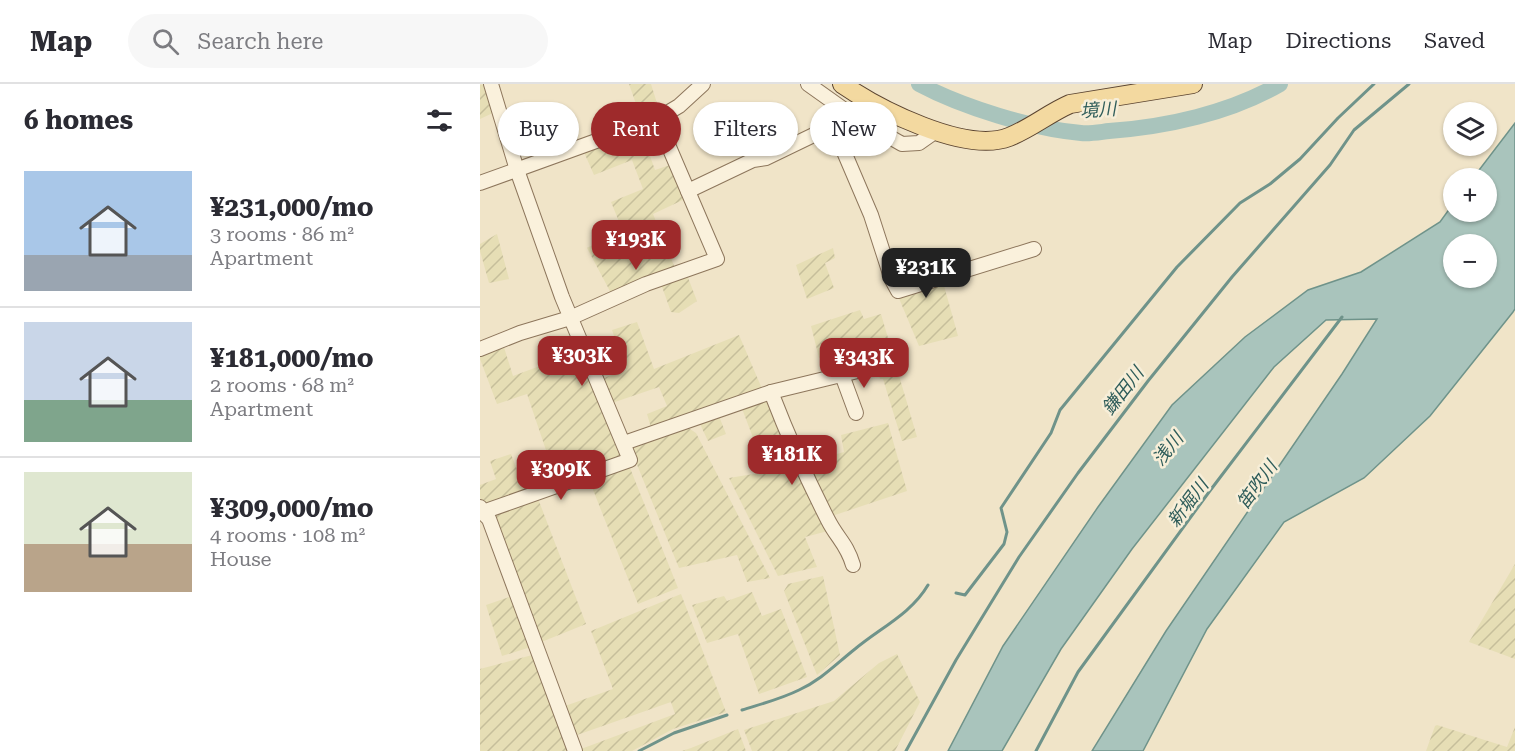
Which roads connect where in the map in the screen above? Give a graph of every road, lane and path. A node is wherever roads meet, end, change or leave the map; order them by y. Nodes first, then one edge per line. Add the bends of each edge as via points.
1 (491, 84) edge
2 (704, 84) edge
3 (808, 84) edge
4 (842, 84) edge
5 (1193, 84) edge
6 (833, 102) edge
7 (681, 103) edge
8 (936, 131) junction
9 (810, 137) edge
10 (897, 141) edge
11 (591, 143) edge
12 (673, 156) edge
13 (846, 156) edge
14 (518, 170) junction
15 (480, 183) edge
16 (688, 191) junction
17 (1034, 249) dead end
18 (570, 318) junction
19 (480, 349) edge
20 (874, 367) dead end
21 (843, 375) junction
22 (771, 392) junction
23 (856, 413) dead end
24 (624, 443) junction
25 (481, 511) edge
26 (853, 565) dead end
27 (575, 751) edge

1 - 14 street
2 - 7 street
3 - 6 street
4 - 8 main road via 884,109
5 - 8 main road via 1070,104 1010,137 990,142
8 - 10 street via 920,143
9 - 16 street
11 - 14 street
12 - 16 street
13 - 17 street via 898,291
14 - 15 street
14 - 18 street
16 - 18 street via 717,259 646,284
18 - 19 street
18 - 24 street
20 - 21 street
21 - 22 street
21 - 23 street
22 - 24 street
22 - 26 street via 807,480 849,549
24 - 25 street via 630,460
25 - 27 street via 489,519

